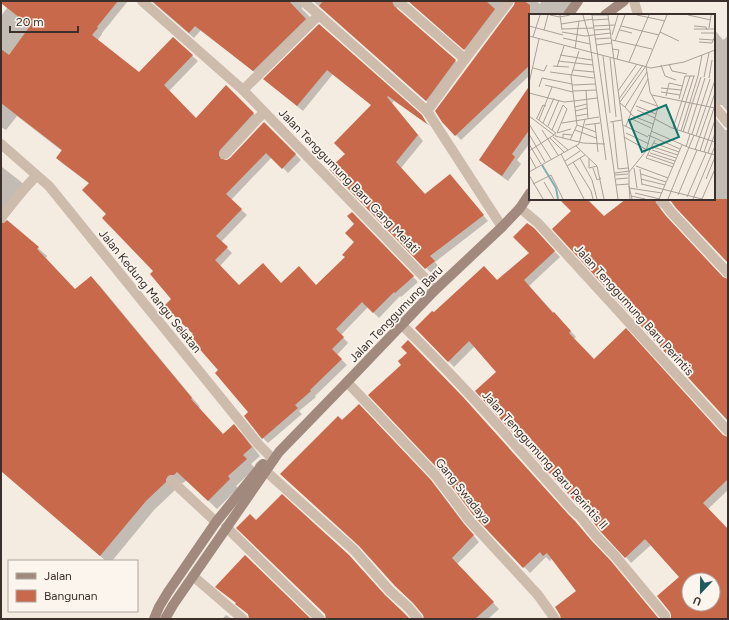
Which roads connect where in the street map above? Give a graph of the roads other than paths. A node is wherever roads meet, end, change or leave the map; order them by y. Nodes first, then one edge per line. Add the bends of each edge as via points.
1 (142, 1) edge
2 (303, 1) edge
3 (398, 1) edge
4 (495, 1) edge
5 (578, 1) edge
6 (624, 1) edge
7 (634, 1) edge
8 (506, 4) edge
9 (569, 14) edge
10 (606, 14) edge
11 (638, 14) edge
12 (319, 15) junction
13 (465, 59) junction
14 (243, 90) junction
15 (715, 107) edge
16 (427, 111) junction
17 (264, 112) junction
18 (728, 123) edge
19 (1, 144) edge
20 (225, 154) dead end
21 (36, 176) junction
22 (529, 194) edge
23 (662, 200) edge
24 (520, 208) junction
25 (1, 217) edge
26 (502, 227) junction
27 (728, 273) edge
28 (430, 284) junction
29 (402, 325) junction
30 (347, 382) junction
31 (728, 431) edge
32 (272, 455) junction
33 (262, 468) junction
34 (172, 481) dead end
35 (216, 522) junction
36 (226, 528) junction
37 (193, 576) junction
38 (665, 616) dead end
39 (154, 619) edge
40 (165, 619) edge
41 (242, 619) edge
42 (320, 619) edge
43 (418, 619) edge
44 (555, 619) edge

1 - 14 street, Jalan Tenggumung Baru Gang Melati
2 - 12 street
3 - 13 street
4 - 8 street
5 - 9 street
6 - 10 street
7 - 11 street
8 - 13 street
12 - 14 street
12 - 16 street
13 - 16 street
14 - 17 street, Jalan Tenggumung Baru Gang Melati
15 - 18 street
16 - 26 street
17 - 20 street
17 - 28 street, Jalan Tenggumung Baru Gang Melati
19 - 21 street, Jalan Kedung Mangu Selatan
21 - 25 street
21 - 32 street, Jalan Kedung Mangu Selatan via 49,186 259,445
22 - 24 street, Jalan Tenggumung Baru
23 - 27 street
24 - 26 street, Jalan Tenggumung Baru
24 - 31 street, Jalan Tenggumung Baru Perintis via 538,223
26 - 28 street, Jalan Tenggumung Baru
28 - 29 street, Jalan Tenggumung Baru
29 - 30 street, Jalan Tenggumung Baru
29 - 38 street, Jalan Tenggumung Baru Perintis II via 432,354 580,516
30 - 32 street, Jalan Tenggumung Baru
30 - 44 street, Gang Swadaya via 436,476 468,520 538,595
32 - 33 street, Jalan Tenggumung Baru
33 - 35 street, Jalan Tenggumung Baru
33 - 36 street, Jalan Tenggumung Baru
33 - 43 street via 354,550
34 - 35 street
35 - 39 street, Jalan Tenggumung Baru via 168,592
36 - 37 street, Jalan Tenggumung Baru
36 - 42 street
37 - 40 street, Jalan Tenggumung Baru
37 - 41 street

